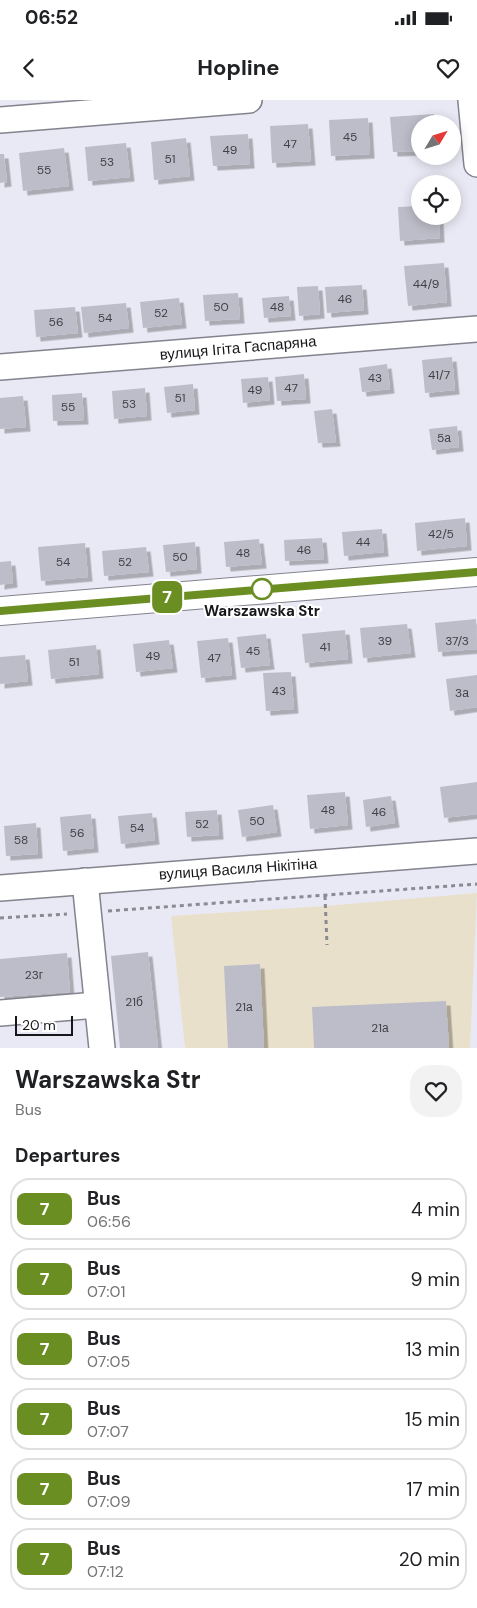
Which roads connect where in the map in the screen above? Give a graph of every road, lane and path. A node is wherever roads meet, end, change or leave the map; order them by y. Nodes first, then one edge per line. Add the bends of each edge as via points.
1 (249, 100) edge
2 (471, 100) edge
3 (0, 120) edge
4 (477, 164) edge
5 (477, 328) edge
6 (0, 367) edge
7 (477, 572) edge
8 (0, 611) edge
9 (477, 851) edge
10 (85, 881) junction
11 (477, 884) edge
12 (0, 888) edge
13 (325, 896) junction
14 (88, 912) junction
15 (0, 918) edge
16 (327, 945) dead end
17 (96, 1005) junction
18 (0, 1013) edge
19 (102, 1048) edge

1 - 3 street
2 - 4 street
5 - 6 street, вулиця Ігіта Гаспаряна
7 - 8 main road
9 - 10 street, вулиця Василя Нікітіна
10 - 12 street, вулиця Василя Нікітіна
10 - 14 street
11 - 13 path
13 - 14 path
13 - 16 path
14 - 15 path
14 - 17 street
17 - 18 street
17 - 19 street

